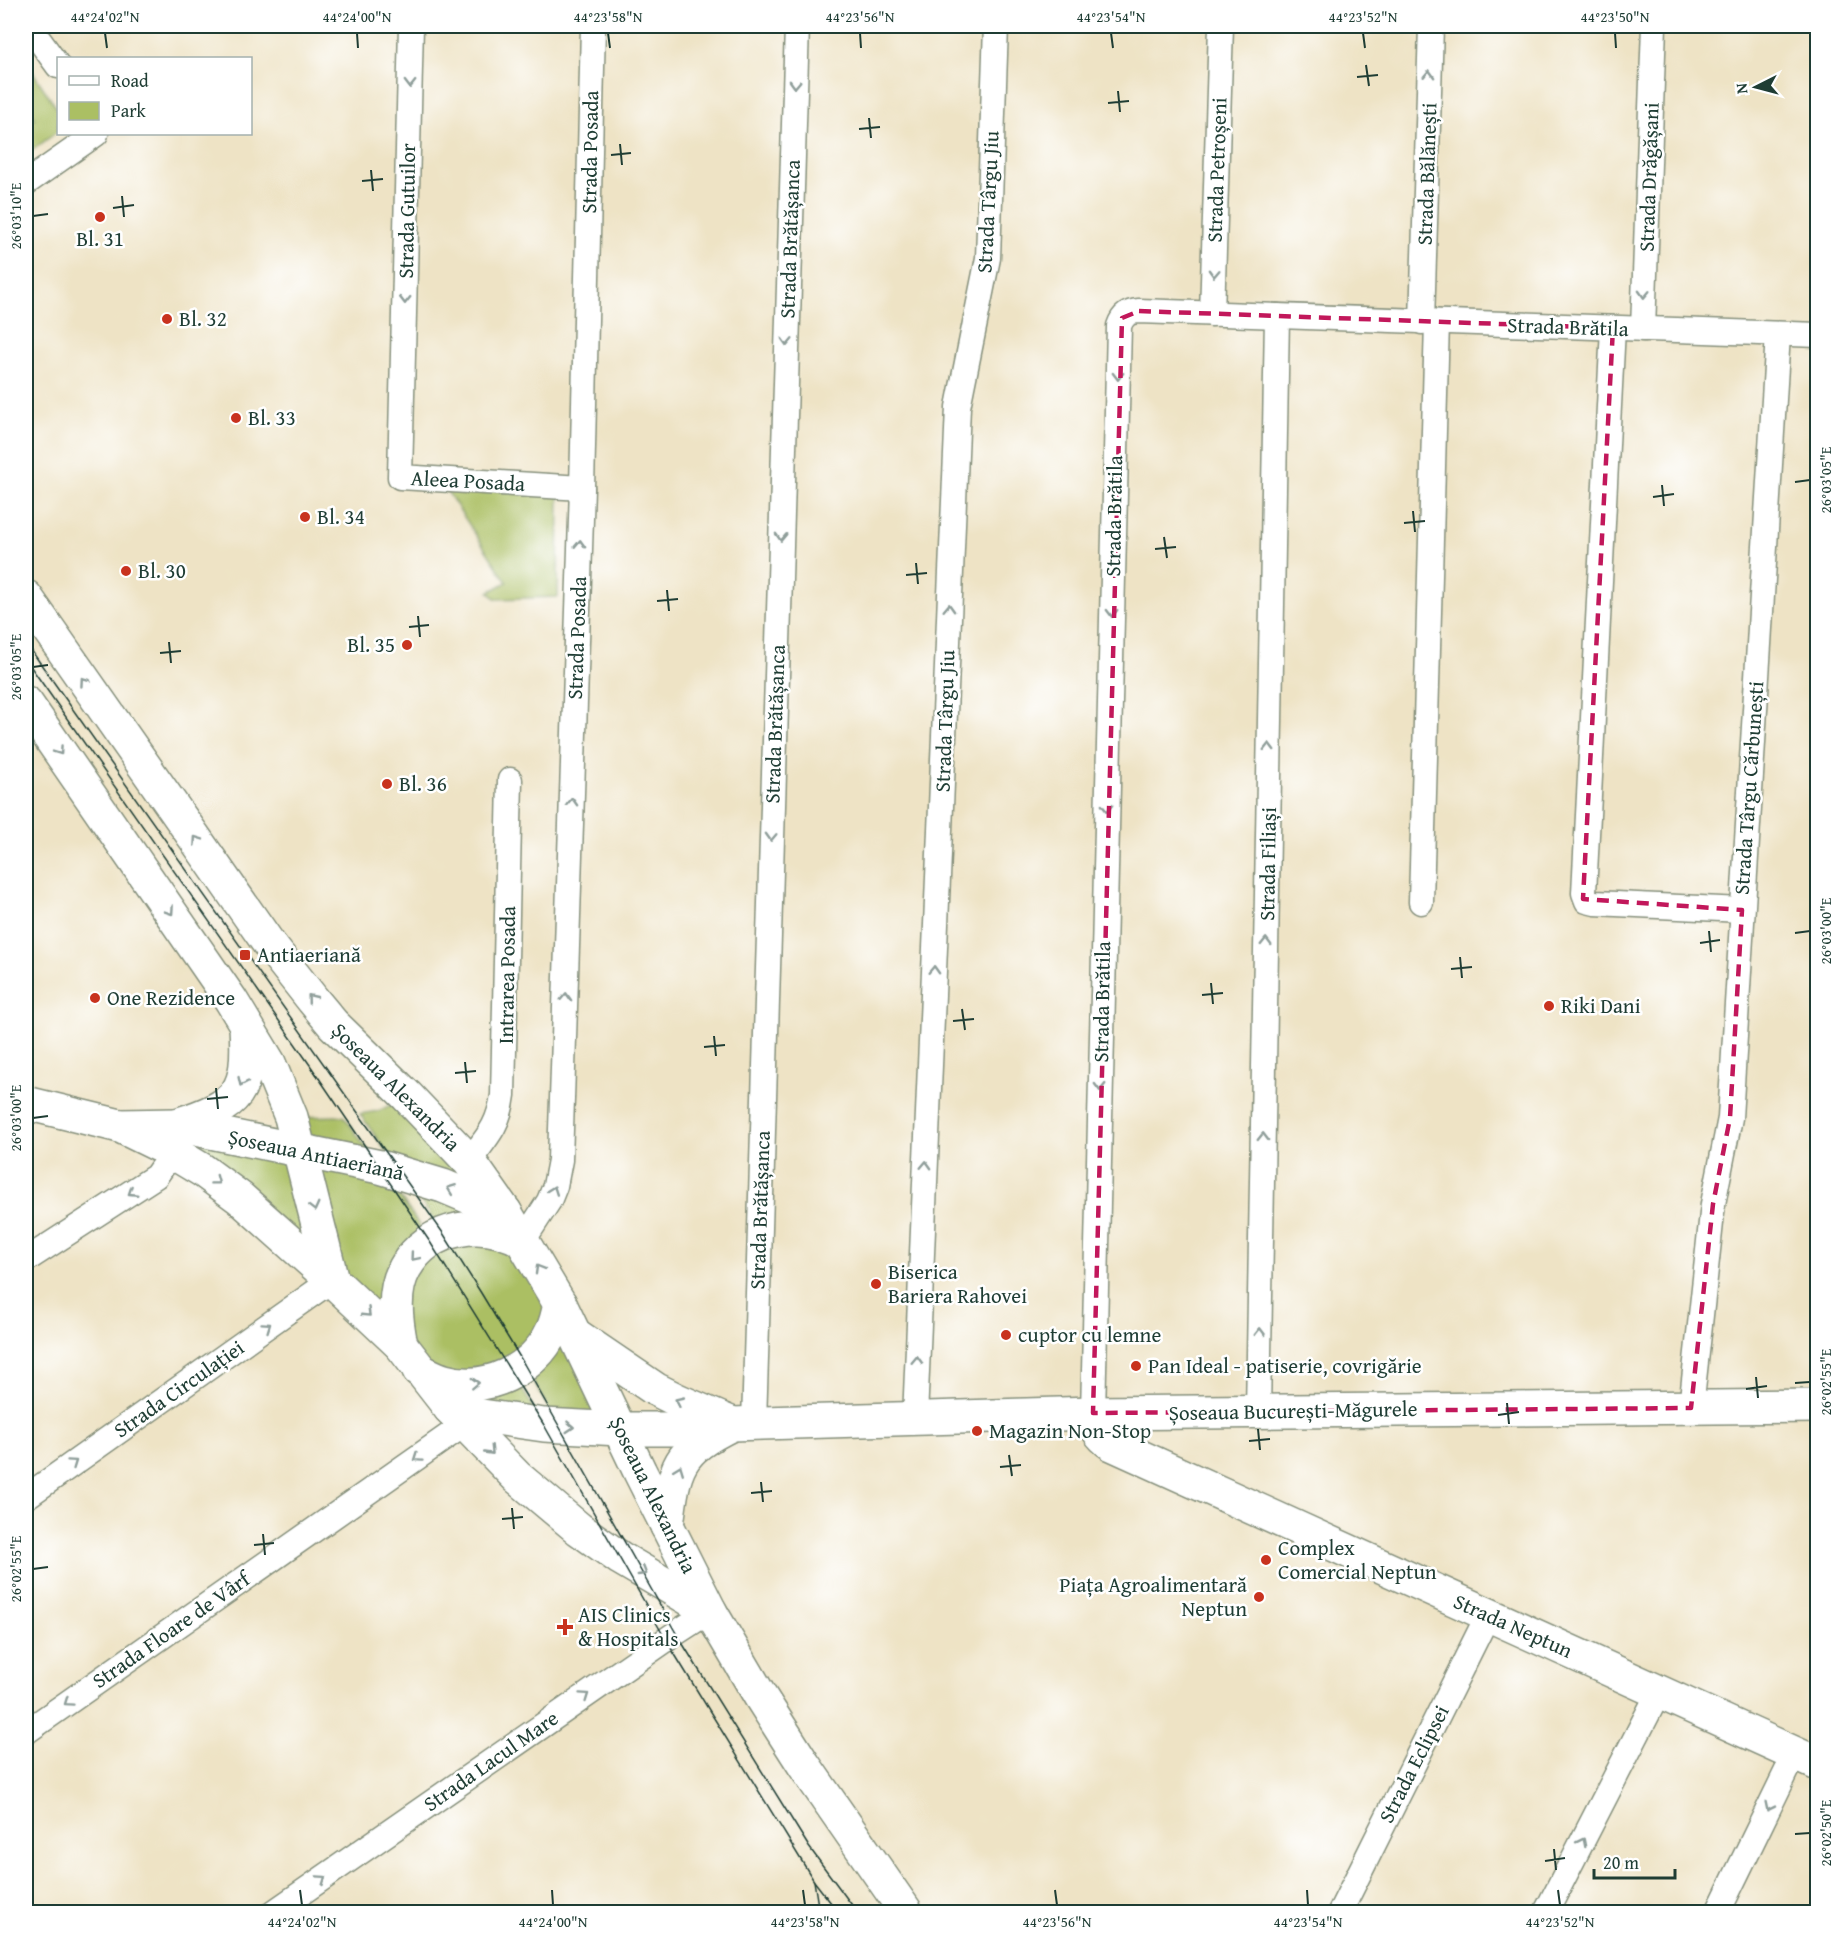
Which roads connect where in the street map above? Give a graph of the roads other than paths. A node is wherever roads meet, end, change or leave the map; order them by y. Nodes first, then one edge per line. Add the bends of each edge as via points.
1 (29, 26) edge
2 (411, 26) edge
3 (593, 26) edge
4 (797, 26) edge
5 (996, 26) edge
6 (1221, 26) edge
7 (1431, 26) edge
8 (1654, 26) edge
9 (57, 65) edge
10 (95, 135) edge
11 (26, 183) edge
12 (1212, 314) junction
13 (1277, 316) junction
14 (1430, 322) junction
15 (1613, 328) junction
16 (1643, 329) junction
17 (1778, 334) junction
18 (1818, 335) edge
19 (402, 396) joint
20 (582, 488) junction
21 (26, 597) edge
22 (26, 703) edge
23 (510, 780) dead end
24 (1421, 902) dead end
25 (1742, 910) junction
26 (246, 1024) junction
27 (26, 1103) edge
28 (172, 1137) junction
29 (300, 1150) junction
30 (469, 1161) junction
31 (506, 1212) junction
32 (524, 1241) junction
33 (26, 1260) edge
34 (332, 1280) junction
35 (560, 1304) junction
36 (574, 1334) junction
37 (410, 1357) junction
38 (1818, 1406) edge
39 (1691, 1408) junction
40 (1258, 1412) junction
41 (1093, 1413) junction
42 (458, 1416) junction
43 (915, 1418) junction
44 (743, 1423) junction
45 (620, 1429) junction
46 (26, 1497) edge
47 (667, 1526) junction
48 (710, 1611) junction
49 (1488, 1615) junction
50 (1659, 1692) junction
51 (26, 1732) edge
52 (1806, 1759) edge
53 (274, 1912) edge
54 (906, 1912) edge
55 (1340, 1912) edge
56 (1546, 1912) edge
57 (1718, 1912) edge

1 - 9 street
2 -> 19 street, Strada Gutuilor
3 - 20 street, Strada Posada
4 -> 44 street, Strada Brătășanca
43 -> 5 street, Strada Târgu Jiu via 958,407 988,258
6 -> 12 street, Strada Petroșeni
14 -> 7 street, Strada Bălănești
8 -> 16 street, Strada Drăgășani
10 - 11 street
12 - 13 street, Strada Brătila
12 -> 41 street, Strada Brătila via 1128,312 1119,326
13 - 14 street, Strada Brătila
40 -> 13 street, Strada Filiași
14 - 15 street, Strada Brătila
14 - 24 street
15 - 16 street, Strada Brătila
15 - 25 street, Strada Târgu Cărbunești via 1584,893 1587,900 1595,903
16 - 17 street, Strada Brătila
17 - 18 street, Strada Brătila
17 - 25 street, Strada Târgu Cărbunești
19 - 20 street, Aleea Posada via 400,477
32 -> 20 street, Strada Posada via 549,1201 560,1160
30 -> 21 main road, Șoseaua Alexandria via 305,991
22 -> 26 main road
23 - 30 street, Intrarea Posada via 503,1095 494,1128
25 - 39 street via 1730,1118 1713,1204
26 -> 28 main road via 248,1058 241,1087 219,1109
26 - 29 main road via 278,1081
27 - 28 main road, Șoseaua Antiaeriană
28 - 29 main road, Șoseaua Antiaeriană
28 -> 33 street via 165,1163 156,1176
28 -> 34 main road, Șoseaua Antiaeriană via 202,1170 240,1198
31 -> 29 main road, Șoseaua Antiaeriană via 416,1177
29 -> 34 main road
30 - 31 main road, Șoseaua Alexandria
31 - 32 main road, Șoseaua Alexandria
35 -> 32 main road, Șoseaua Alexandria
32 -> 37 main road via 496,1229 465,1228 443,1233 421,1249 405,1268 398,1290 396,1319
34 -> 37 main road, Șoseaua Alexandria
46 -> 34 street, Strada Circulației
35 - 36 main road, Șoseaua Alexandria
37 -> 35 main road via 436,1378 458,1384 498,1379 524,1364 543,1346
44 -> 36 main road, Șoseaua București-Măgurele via 655,1389
36 - 45 main road, Șoseaua Alexandria
37 - 42 main road, Șoseaua Alexandria
38 - 39 main road, Șoseaua București-Măgurele
39 - 40 main road, Șoseaua București-Măgurele
40 - 41 main road, Șoseaua București-Măgurele
41 - 43 main road, Șoseaua București-Măgurele
41 - 49 main road, Strada Neptun via 1094,1426 1112,1444
42 -> 45 main road, Șoseaua București-Măgurele
42 -> 48 main road, Șoseaua Alexandria via 517,1477 579,1529
42 -> 51 street, Strada Floare de Vârf
43 - 44 main road, Șoseaua București-Măgurele
44 - 45 main road, Șoseaua București-Măgurele
47 -> 44 main road via 671,1492 684,1457 708,1436
45 - 47 main road, Șoseaua Alexandria
47 - 48 main road, Șoseaua Alexandria
53 -> 48 street, Strada Lacul Mare
48 - 54 main road, Șoseaua Alexandria via 798,1755
49 - 50 main road, Strada Neptun
49 - 55 street, Strada Eclipsei
50 - 52 main road, Strada Neptun
56 -> 50 street
52 -> 57 street

